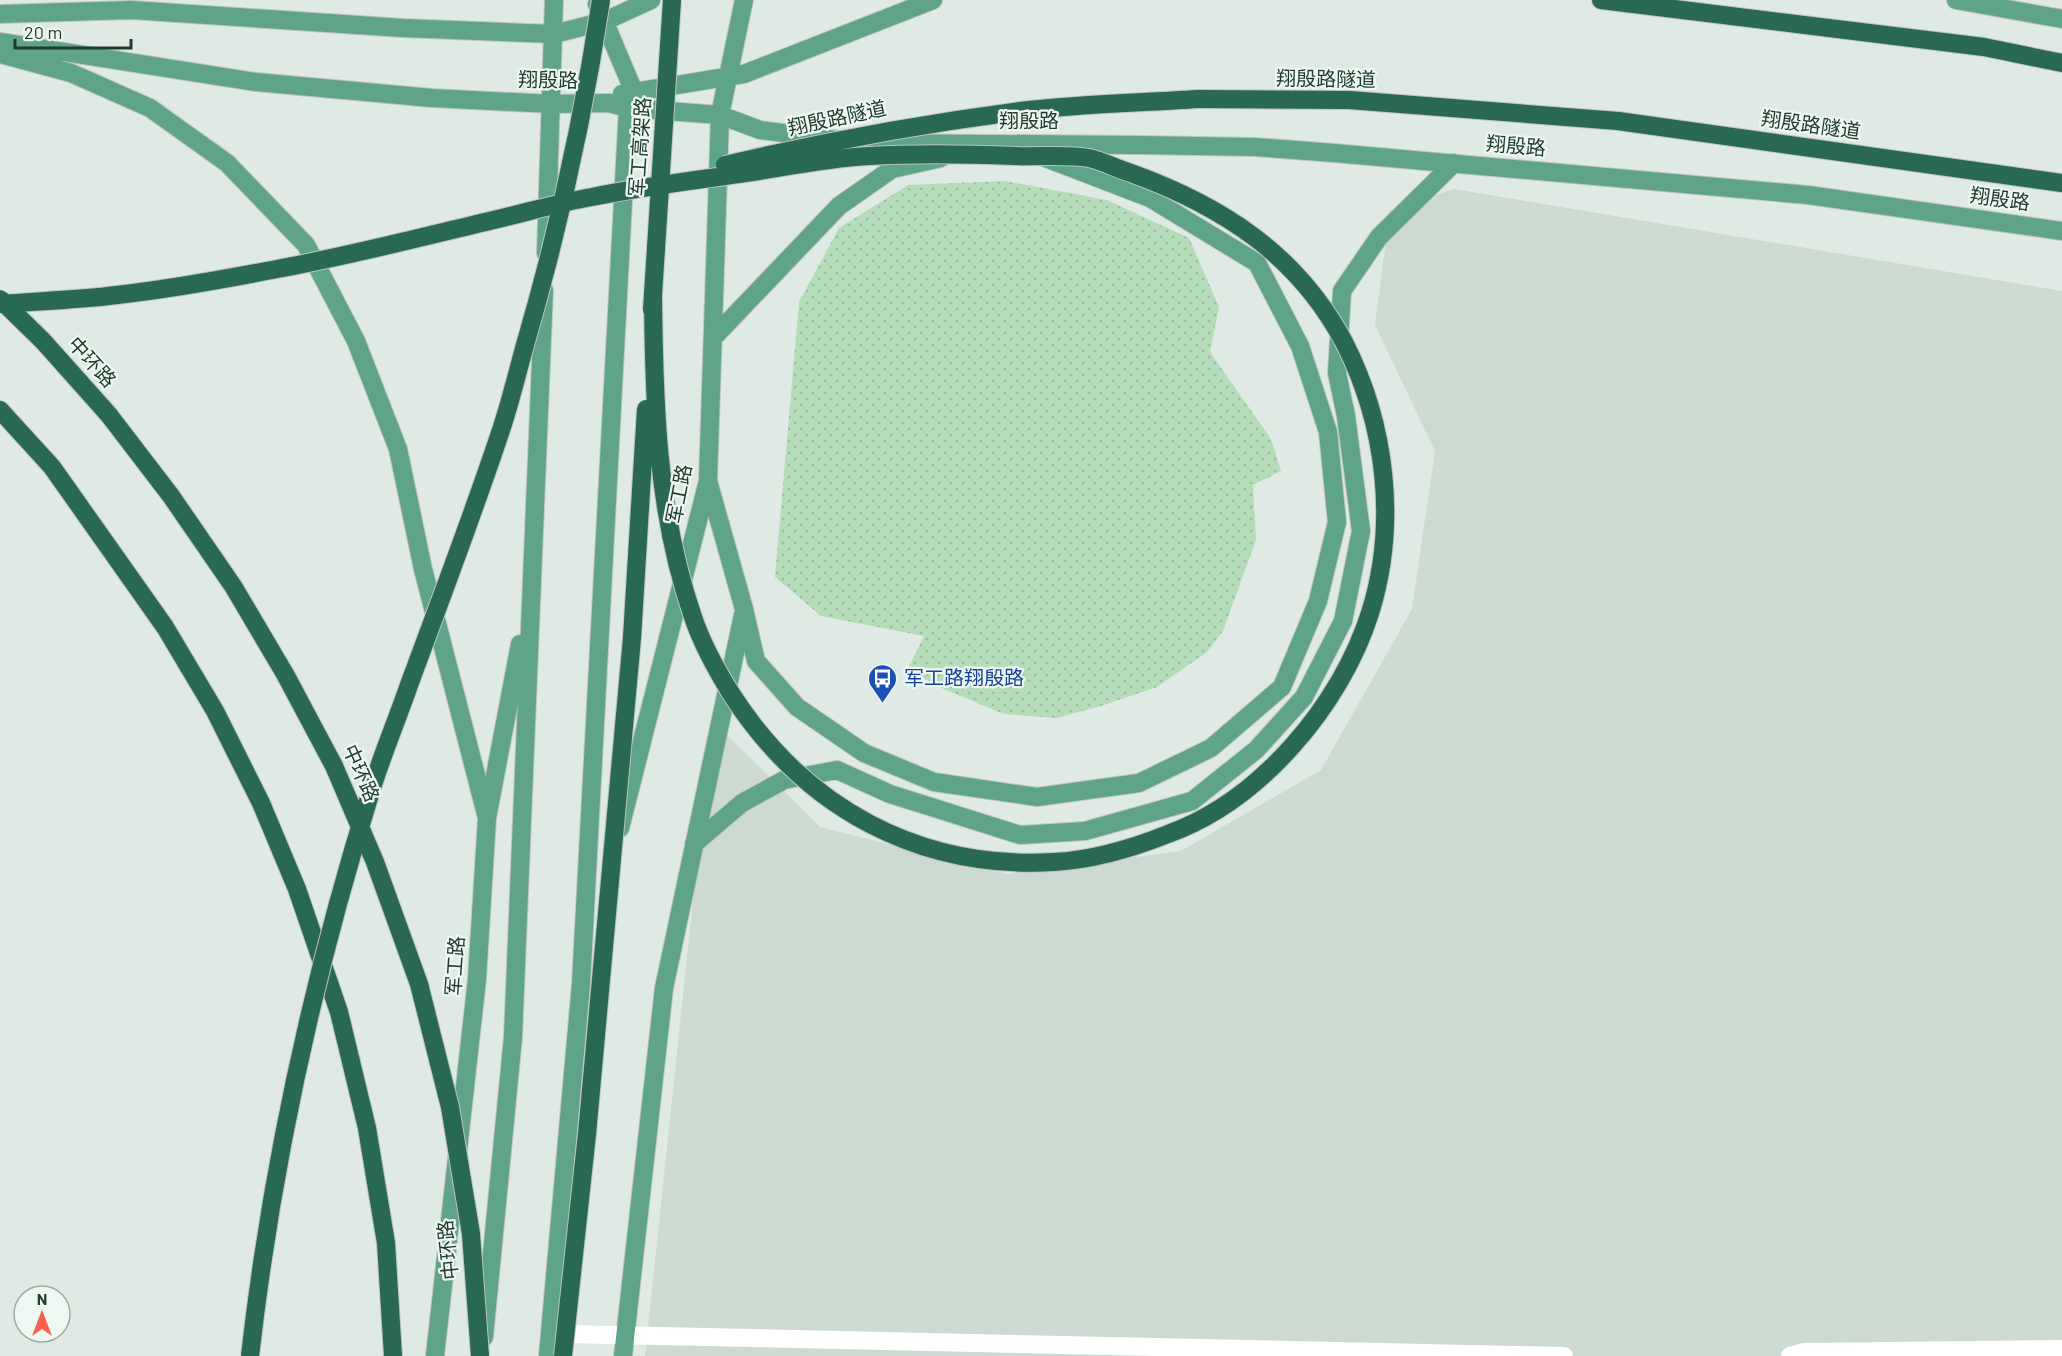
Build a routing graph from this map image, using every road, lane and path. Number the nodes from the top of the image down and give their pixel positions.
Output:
1 (555, 0) edge
2 (595, 0) edge
3 (601, 0) edge
4 (651, 0) edge
5 (672, 0) edge
6 (744, 0) edge
7 (933, 0) edge
8 (1601, 0) edge
9 (1956, 0) edge
10 (0, 14) edge
11 (2062, 19) edge
12 (605, 21) junction
13 (554, 34) junction
14 (0, 42) edge
15 (0, 54) edge
16 (2062, 63) edge
17 (728, 76) junction
18 (631, 100) junction
19 (552, 104) junction
20 (720, 116) junction
21 (1010, 144) junction
22 (1454, 163) junction
23 (2062, 183) edge
24 (592, 197) junction
25 (2062, 231) edge
26 (653, 297) junction
27 (0, 299) edge
28 (0, 304) edge
29 (713, 338) junction
30 (0, 410) edge
31 (708, 482) junction
32 (532, 582) junction
33 (744, 609) junction
34 (487, 818) junction
35 (694, 844) junction
36 (581, 984) junction
37 (566, 1334) junction
38 (625, 1336) junction
39 (2062, 1349) edge
40 (250, 1356) edge
41 (393, 1356) edge
42 (435, 1356) edge
43 (481, 1356) edge
44 (548, 1356) edge
45 (563, 1356) edge
46 (623, 1356) edge
47 (1564, 1356) edge
48 (1790, 1356) edge

1 - 13 main road, 军工路
2 - 12 main road, 军工路
3 - 40 highway, bridge
4 - 12 main road
5 - 26 highway, 军工高架路, bridge
6 - 17 main road, 军工路
7 - 17 main road
8 - 16 highway
9 - 11 main road
10 - 13 main road
12 - 13 main road
12 - 18 main road, 军工路
13 - 19 main road, 军工路
14 - 19 main road, 翔殷路
15 - 34 main road
17 - 18 main road
17 - 20 main road, 军工路
18 - 19 main road, 翔殷路
18 - 20 main road, 翔殷路
18 - 36 main road, 军工路
19 - 32 main road, 军工路
20 - 21 main road, 翔殷路
20 - 29 main road, 军工路
21 - 22 main road, 翔殷路
21 - 29 main road
21 - 33 main road
22 - 25 main road, 翔殷路
22 - 35 main road
23 - 24 highway, 翔殷路隧道, bridge
24 - 26 highway, bridge
24 - 28 highway, bridge
26 - 37 highway, bridge
27 - 43 highway, 中环路, bridge
29 - 31 main road, 军工路
30 - 41 highway, bridge
31 - 33 main road
31 - 36 main road, 军工路
32 - 34 main road, 军工路
32 - 43 main road, 军工路
33 - 35 main road
34 - 42 main road, 军工路
35 - 38 main road
36 - 44 main road, 军工路
37 - 38 lane
37 - 45 highway, bridge
38 - 46 main road
38 - 47 lane
39 - 48 lane

